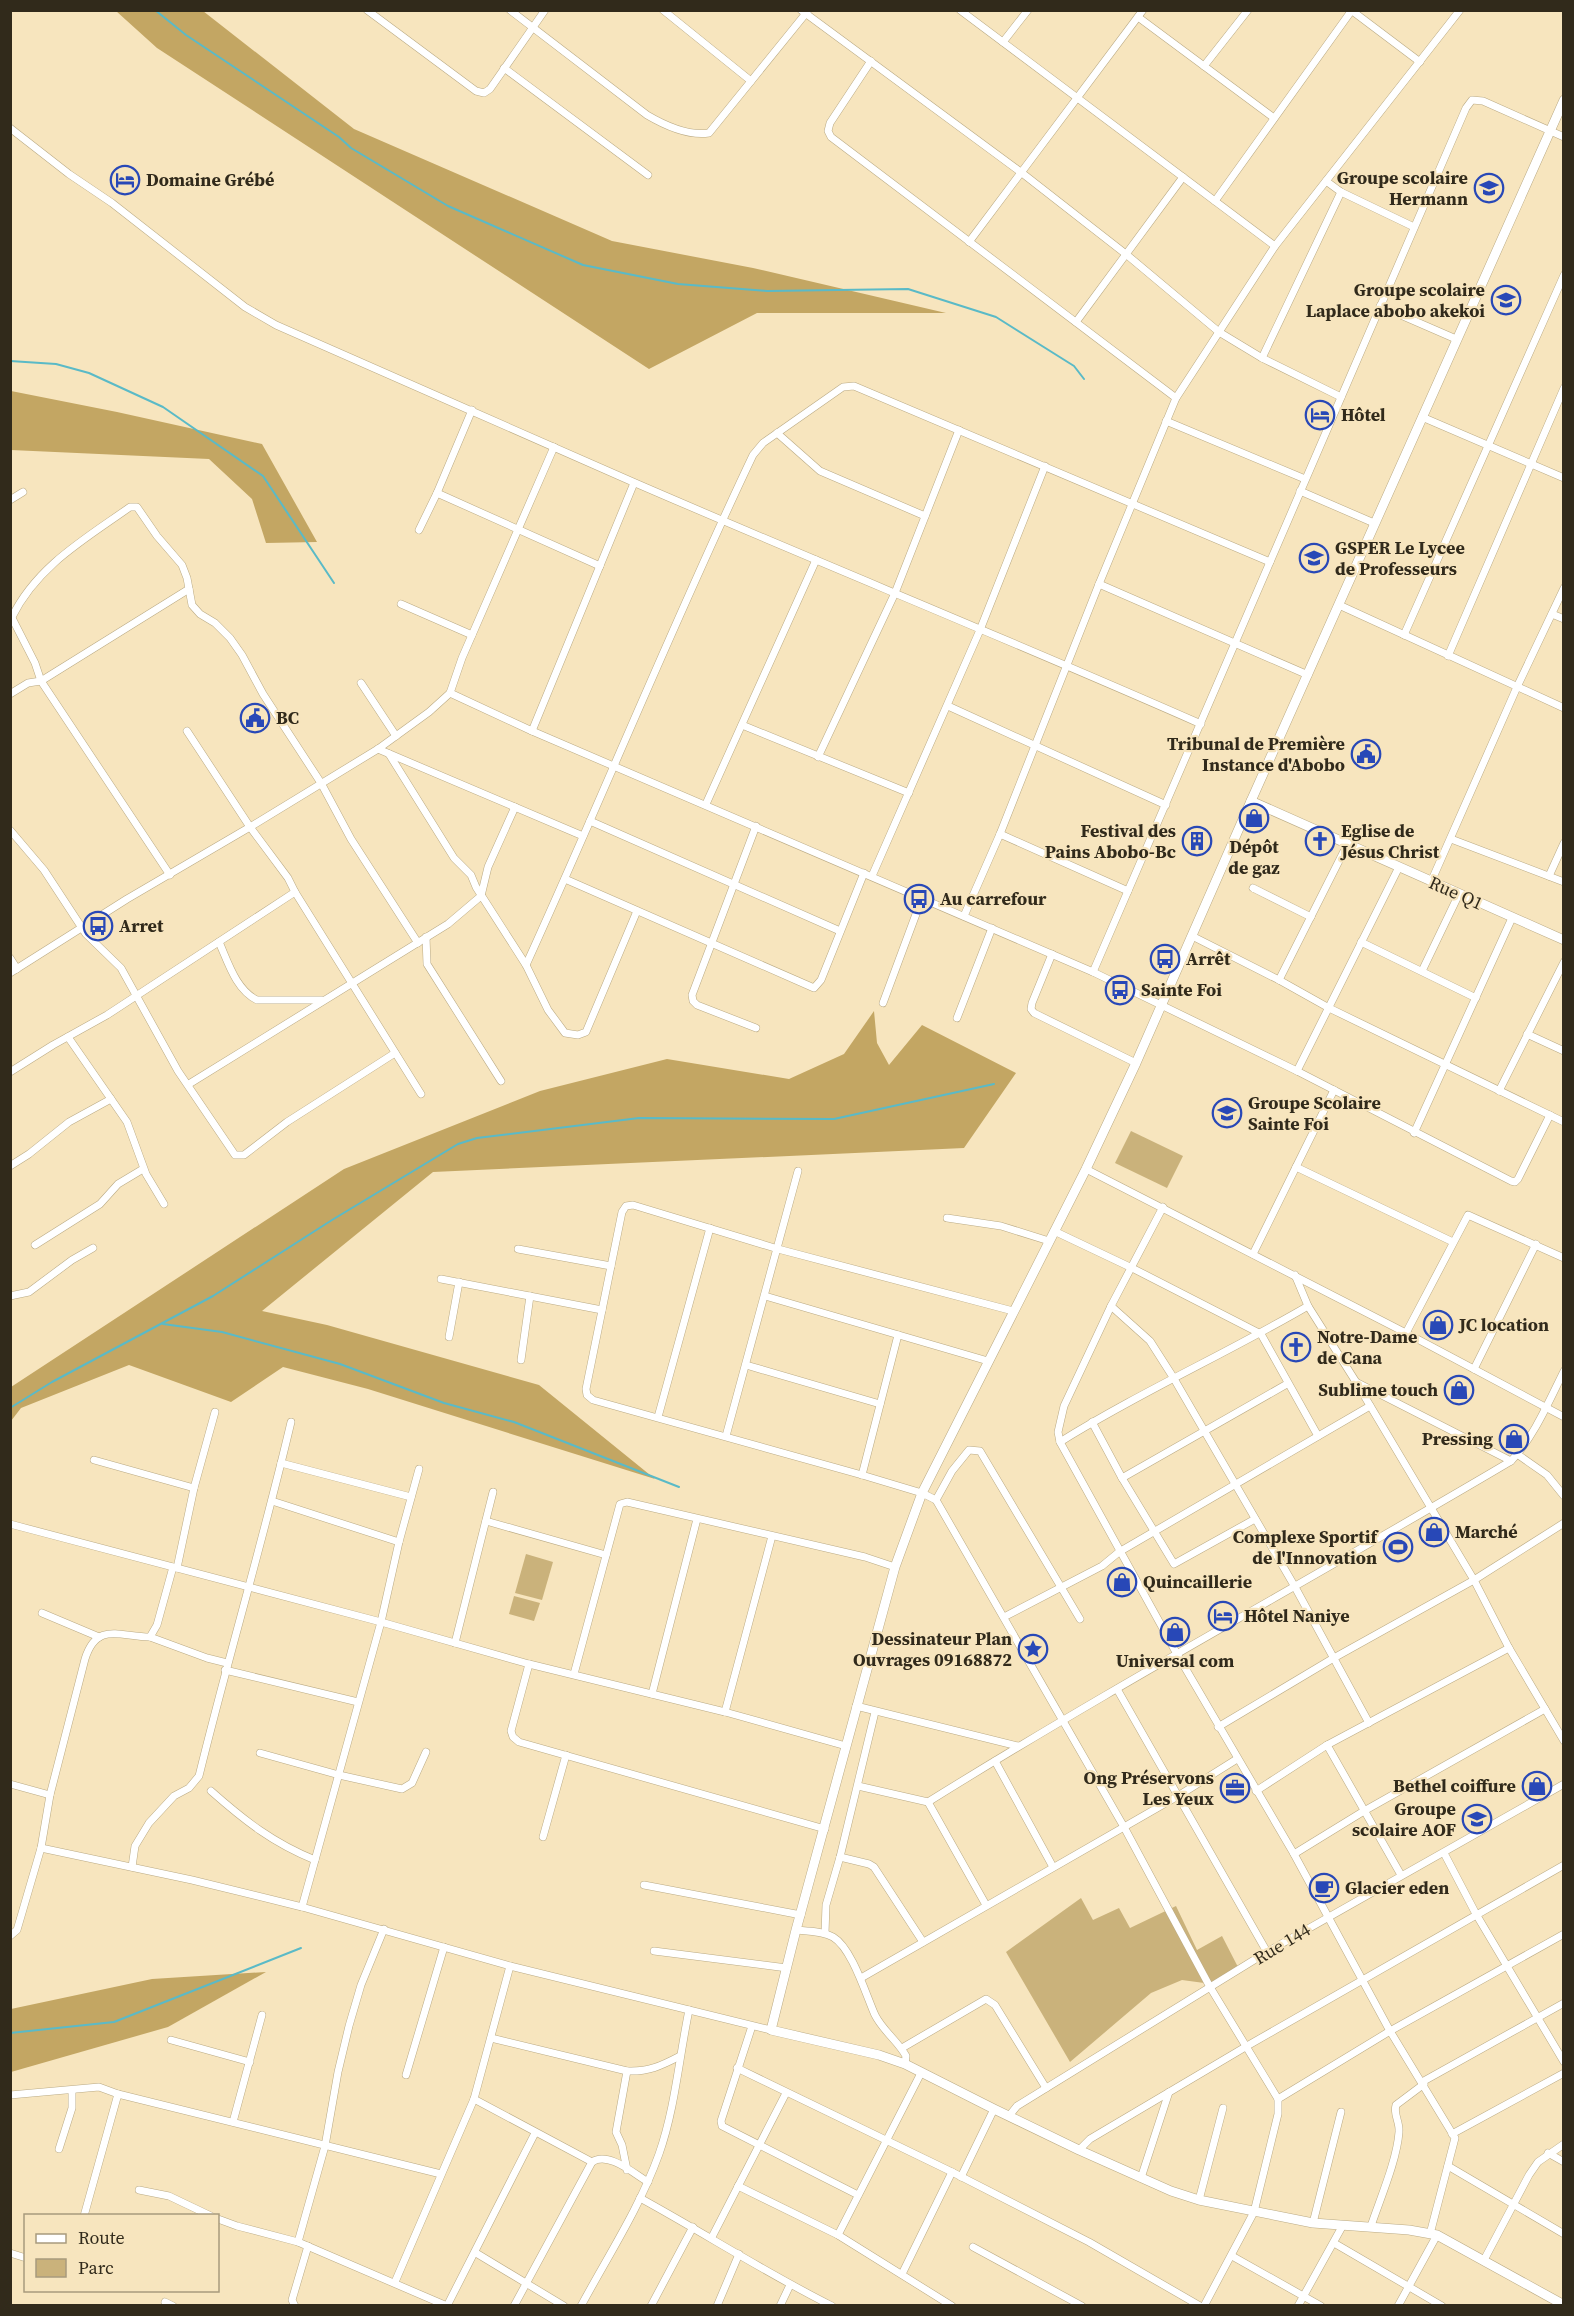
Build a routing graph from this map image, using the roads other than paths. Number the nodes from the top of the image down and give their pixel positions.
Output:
1 (368, 10) edge
2 (510, 10) edge
3 (545, 10) edge
4 (663, 10) edge
5 (960, 10) edge
6 (1028, 10) edge
7 (1248, 10) edge
8 (1460, 10) edge
9 (1352, 11) edge
10 (805, 12) edge
11 (1141, 14) edge
12 (533, 27) junction
13 (1003, 42) junction
14 (871, 61) junction
15 (1420, 62) junction
16 (1204, 66) junction
17 (504, 68) junction
18 (751, 81) junction
19 (1077, 97) junction
20 (1563, 100) edge
21 (1274, 117) junction
22 (10, 128) edge
23 (1550, 131) junction
24 (1563, 137) edge
25 (1022, 173) junction
26 (648, 175) dead end
27 (1183, 177) junction
28 (1326, 182) junction
29 (1341, 192) junction
30 (1215, 201) junction
31 (1414, 227) junction
32 (969, 242) junction
33 (1275, 246) junction
34 (1127, 255) junction
35 (1563, 275) edge
36 (1380, 306) junction
37 (1076, 322) junction
38 (1219, 332) junction
39 (1456, 339) junction
40 (1262, 358) junction
41 (1563, 388) edge
42 (1341, 396) junction
43 (1176, 398) junction
44 (472, 410) junction
45 (1422, 417) junction
46 (1166, 421) junction
47 (958, 430) junction
48 (777, 433) junction
49 (1488, 445) junction
50 (554, 447) junction
51 (1530, 463) junction
52 (1045, 466) junction
53 (1563, 478) edge
54 (1305, 479) junction
55 (634, 483) junction
56 (1300, 491) junction
57 (23, 492) dead end
58 (437, 493) junction
59 (10, 500) edge
60 (1132, 503) junction
61 (925, 516) junction
62 (722, 519) junction
63 (1374, 523) junction
64 (519, 529) junction
65 (419, 530) dead end
66 (816, 560) junction
67 (1270, 562) junction
68 (600, 566) junction
69 (1099, 584) junction
70 (1563, 588) edge
71 (189, 589) junction
72 (895, 593) junction
73 (401, 604) dead end
74 (1339, 605) junction
75 (1552, 614) junction
76 (11, 616) edge
77 (1563, 619) edge
78 (980, 630) junction
79 (472, 635) junction
80 (1404, 635) junction
81 (1236, 644) junction
82 (1448, 656) junction
83 (1067, 665) junction
84 (1308, 675) junction
85 (41, 681) junction
86 (361, 684) dead end
87 (1516, 687) junction
88 (450, 693) junction
89 (10, 694) edge
90 (948, 706) junction
91 (1563, 708) edge
92 (1201, 724) junction
93 (742, 725) junction
94 (187, 730) dead end
95 (532, 731) junction
96 (396, 736) junction
97 (1036, 745) junction
98 (378, 749) junction
99 (389, 754) junction
100 (818, 757) junction
101 (614, 766) junction
102 (321, 783) junction
103 (909, 793) junction
104 (1251, 801) junction
105 (706, 804) junction
106 (1166, 805) junction
107 (515, 807) junction
108 (590, 821) junction
109 (756, 826) junction
110 (250, 827) junction
111 (10, 830) edge
112 (1000, 834) junction
113 (583, 836) junction
114 (1451, 839) junction
115 (1563, 843) edge
116 (1347, 845) junction
117 (1399, 867) junction
118 (868, 874) junction
119 (170, 875) junction
120 (1549, 876) junction
121 (565, 879) junction
122 (1431, 882) junction
123 (1563, 882) edge
124 (735, 885) junction
125 (1253, 888) dead end
126 (1128, 891) junction
127 (295, 892) junction
128 (1459, 894) junction
129 (481, 896) junction
130 (922, 898) junction
131 (637, 911) junction
132 (964, 916) junction
133 (1311, 917) junction
134 (1512, 918) junction
135 (992, 928) junction
136 (82, 929) junction
137 (840, 931) junction
138 (1192, 936) junction
139 (426, 937) junction
140 (1563, 940) edge
141 (219, 942) junction
142 (1361, 942) junction
143 (418, 943) junction
144 (713, 943) junction
145 (1052, 954) junction
146 (10, 958) edge
147 (1563, 962) edge
148 (526, 965) junction
149 (14, 971) edge
150 (1422, 971) junction
151 (1093, 972) junction
152 (1279, 980) junction
153 (350, 982) junction
154 (137, 996) junction
155 (1476, 998) junction
156 (322, 1000) junction
157 (883, 1003) dead end
158 (1162, 1005) junction
159 (1329, 1008) junction
160 (957, 1018) dead end
161 (756, 1028) dead end
162 (1527, 1034) junction
163 (68, 1037) junction
164 (1563, 1051) edge
165 (395, 1053) junction
166 (1136, 1063) junction
167 (1445, 1065) junction
168 (1297, 1071) junction
169 (10, 1072) edge
170 (501, 1080) dead end
171 (189, 1084) junction
172 (1334, 1090) junction
173 (1499, 1091) junction
174 (421, 1094) dead end
175 (111, 1099) junction
176 (1551, 1115) junction
177 (1563, 1122) edge
178 (1414, 1133) junction
179 (10, 1166) edge
180 (1296, 1167) junction
181 (143, 1169) junction
182 (1086, 1169) junction
183 (798, 1171) dead end
184 (164, 1204) dead end
185 (1162, 1207) junction
186 (947, 1218) dead end
187 (710, 1228) junction
188 (1054, 1231) junction
189 (1049, 1241) junction
190 (1453, 1242) junction
191 (1536, 1244) junction
192 (35, 1245) dead end
193 (93, 1248) dead end
194 (518, 1249) dead end
195 (778, 1249) junction
196 (1253, 1254) junction
197 (1563, 1258) edge
198 (611, 1266) junction
199 (1132, 1268) junction
200 (1295, 1275) junction
201 (441, 1279) dead end
202 (459, 1282) junction
203 (10, 1296) edge
204 (530, 1296) junction
205 (765, 1296) junction
206 (1111, 1306) junction
207 (1308, 1306) junction
208 (602, 1310) junction
209 (1013, 1311) junction
210 (1406, 1333) junction
211 (1261, 1334) junction
212 (898, 1335) junction
213 (449, 1337) dead end
214 (521, 1360) dead end
215 (988, 1361) junction
216 (746, 1365) junction
217 (1474, 1369) junction
218 (1563, 1371) edge
219 (1173, 1377) junction
220 (1356, 1382) junction
221 (1287, 1384) junction
222 (880, 1404) junction
223 (1370, 1406) junction
224 (1545, 1408) junction
225 (215, 1412) dead end
226 (1563, 1417) edge
227 (658, 1418) junction
228 (291, 1422) dead end
229 (1092, 1422) junction
230 (1205, 1432) junction
231 (726, 1436) junction
232 (1318, 1436) junction
233 (1060, 1442) junction
234 (1518, 1454) junction
235 (94, 1460) dead end
236 (1511, 1461) junction
237 (281, 1464) junction
238 (419, 1469) dead end
239 (862, 1475) junction
240 (1122, 1478) junction
241 (1235, 1485) junction
242 (194, 1488) junction
243 (493, 1492) dead end
244 (922, 1493) junction
245 (1563, 1496) edge
246 (411, 1497) junction
247 (936, 1500) junction
248 (272, 1501) junction
249 (1431, 1508) junction
250 (697, 1519) junction
251 (1255, 1520) junction
252 (486, 1521) junction
253 (1563, 1523) edge
254 (10, 1524) edge
255 (1154, 1532) junction
256 (772, 1536) junction
257 (399, 1542) junction
258 (1119, 1552) junction
259 (606, 1556) junction
260 (175, 1567) junction
261 (895, 1567) junction
262 (1474, 1580) junction
263 (248, 1587) junction
264 (1061, 1587) junction
265 (1294, 1587) junction
266 (42, 1613) dead end
267 (1004, 1617) junction
268 (1080, 1619) dead end
269 (381, 1622) junction
270 (99, 1636) junction
271 (150, 1637) junction
272 (455, 1643) junction
273 (1509, 1648) junction
274 (1177, 1654) junction
275 (1332, 1659) junction
276 (529, 1664) junction
277 (226, 1666) junction
278 (574, 1674) junction
279 (1117, 1689) junction
280 (652, 1694) junction
281 (358, 1702) junction
282 (856, 1706) junction
283 (1545, 1709) junction
284 (725, 1712) junction
285 (876, 1712) junction
286 (1061, 1720) junction
287 (1369, 1723) junction
288 (1218, 1727) junction
289 (1563, 1741) edge
290 (1327, 1745) junction
291 (846, 1746) junction
292 (1018, 1746) junction
293 (426, 1752) dead end
294 (260, 1753) dead end
295 (566, 1755) junction
296 (1238, 1759) junction
297 (995, 1761) junction
298 (339, 1775) junction
299 (10, 1784) edge
300 (1563, 1784) edge
301 (858, 1786) junction
302 (211, 1791) dead end
303 (1256, 1791) junction
304 (50, 1795) junction
305 (1178, 1796) junction
306 (928, 1802) junction
307 (1364, 1811) junction
308 (1124, 1827) junction
309 (825, 1829) junction
310 (543, 1837) dead end
311 (41, 1848) junction
312 (1444, 1853) junction
313 (1294, 1854) junction
314 (840, 1857) junction
315 (315, 1860) junction
316 (1563, 1865) edge
317 (132, 1867) junction
318 (1053, 1867) junction
319 (1401, 1875) junction
320 (644, 1885) dead end
321 (986, 1905) junction
322 (302, 1907) junction
323 (801, 1914) junction
324 (1476, 1914) junction
325 (1328, 1916) junction
326 (384, 1929) junction
327 (796, 1930) junction
328 (825, 1933) junction
329 (1563, 1934) edge
330 (10, 1936) edge
331 (923, 1942) junction
332 (444, 1947) junction
333 (654, 1951) dead end
334 (1267, 1952) junction
335 (510, 1966) junction
336 (1508, 1967) junction
337 (787, 1968) junction
338 (861, 1978) junction
339 (1364, 1979) junction
340 (1210, 1987) junction
341 (1563, 2003) edge
342 (689, 2010) junction
343 (262, 2015) dead end
344 (1538, 2018) junction
345 (752, 2026) junction
346 (771, 2031) junction
347 (1390, 2031) junction
348 (491, 2038) junction
349 (171, 2040) dead end
350 (1246, 2046) junction
351 (902, 2048) junction
352 (680, 2056) junction
353 (250, 2062) junction
354 (1563, 2062) edge
355 (905, 2064) junction
356 (737, 2068) junction
357 (627, 2071) junction
358 (921, 2073) junction
359 (1563, 2073) edge
360 (406, 2075) dead end
361 (1423, 2083) junction
362 (1046, 2088) junction
363 (72, 2091) junction
364 (1169, 2092) junction
365 (786, 2093) junction
366 (117, 2094) junction
367 (10, 2095) edge
368 (1278, 2098) junction
369 (474, 2099) junction
370 (1223, 2108) dead end
371 (994, 2109) junction
372 (1341, 2112) dead end
373 (1009, 2116) junction
374 (232, 2122) junction
375 (536, 2133) junction
376 (1452, 2134) junction
377 (886, 2140) junction
378 (1563, 2144) edge
379 (759, 2145) junction
380 (325, 2146) junction
381 (59, 2149) dead end
382 (1079, 2150) junction
383 (1548, 2153) junction
384 (592, 2162) junction
385 (1563, 2162) edge
386 (1448, 2166) junction
387 (627, 2170) junction
388 (952, 2172) junction
389 (441, 2174) junction
390 (961, 2177) junction
391 (1141, 2178) junction
392 (648, 2182) junction
393 (738, 2186) junction
394 (139, 2190) dead end
395 (858, 2195) junction
396 (640, 2198) junction
397 (1199, 2200) junction
398 (1514, 2204) junction
399 (1254, 2212) junction
400 (85, 2214) edge
401 (207, 2214) edge
402 (219, 2219) edge
403 (1313, 2223) junction
404 (1343, 2225) junction
405 (1371, 2226) junction
406 (693, 2227) junction
407 (1563, 2234) edge
408 (838, 2235) junction
409 (1433, 2235) junction
410 (712, 2237) junction
411 (298, 2242) junction
412 (1334, 2243) junction
413 (308, 2246) junction
414 (973, 2247) dead end
415 (476, 2253) junction
416 (739, 2254) junction
417 (1232, 2256) junction
418 (1484, 2260) junction
419 (903, 2274) junction
420 (395, 2282) junction
421 (527, 2282) junction
422 (790, 2285) junction
423 (1410, 2286) junction
424 (1303, 2296) junction
425 (165, 2302) dead end
426 (1563, 2305) edge
427 (173, 2306) edge
428 (295, 2306) edge
429 (514, 2306) edge
430 (564, 2306) edge
431 (580, 2306) edge
432 (651, 2306) edge
433 (717, 2306) edge
434 (780, 2306) edge
435 (832, 2306) edge
436 (952, 2306) edge
437 (1082, 2306) edge
438 (1202, 2306) edge
439 (1298, 2306) edge
440 (1321, 2306) edge
441 (1398, 2306) edge
442 (1443, 2306) edge

1 - 17 street
2 - 12 street
3 - 12 street
4 - 18 street
5 - 13 street
6 - 13 street
7 - 16 street
8 - 15 street
9 - 15 street
9 - 21 street
10 - 14 street
10 - 18 street
11 - 16 street
11 - 19 street
12 - 17 street
12 - 18 street
13 - 19 street
14 - 25 street
14 - 32 street
15 - 28 street
16 - 21 street
17 - 26 street
19 - 25 street
19 - 27 street
20 - 23 street
21 - 30 street
22 - 44 street
23 - 24 street
23 - 31 street
23 - 39 street
25 - 32 street
25 - 34 street
27 - 30 street
27 - 34 street
28 - 29 street
28 - 33 street
29 - 31 street
29 - 40 street
30 - 33 street
31 - 36 street
32 - 37 street
33 - 38 street
34 - 37 street
34 - 38 street
35 - 49 street
36 - 39 street
36 - 42 street
37 - 43 street
38 - 40 street
38 - 43 street
39 - 45 street
40 - 42 street
41 - 51 street
42 - 54 street
43 - 46 street
44 - 50 street
44 - 58 street
45 - 49 street
45 - 63 street
46 - 54 street
46 - 60 street
47 - 48 street
47 - 52 street
47 - 61 street
48 - 61 street
48 - 62 street
49 - 51 street
49 - 80 street
50 - 55 street
50 - 64 street
51 - 53 street
51 - 82 street
52 - 60 street
52 - 78 street
54 - 56 street
55 - 62 street
55 - 68 street
56 - 63 street
56 - 67 street
57 - 59 street
58 - 64 street
58 - 65 street
60 - 67 street
60 - 69 street
61 - 72 street
62 - 66 street
62 - 101 street
63 - 74 street
64 - 68 street
64 - 79 street
66 - 72 street
66 - 93 street
67 - 81 street
68 - 95 street
69 - 81 street
69 - 83 street
70 - 75 street
71 - 76 street
71 - 85 street
71 - 102 street
72 - 78 street
72 - 100 street
73 - 79 street
74 - 80 street
74 - 84 street
75 - 77 street
75 - 87 street
76 - 85 street
78 - 83 street
78 - 90 street
79 - 88 street
80 - 82 street
81 - 84 street
81 - 92 street
82 - 87 street
83 - 92 street
83 - 97 street
84 - 104 street
85 - 89 street
85 - 119 street
86 - 96 street
87 - 91 street
87 - 114 street
88 - 95 street
88 - 96 street
90 - 97 street
90 - 103 street
92 - 106 street
93 - 100 street
93 - 105 street
94 - 110 street
95 - 101 street
96 - 98 street
97 - 106 street
97 - 112 street
98 - 99 street
98 - 102 street
99 - 107 street
99 - 129 street
100 - 103 street
101 - 105 street
101 - 108 street
102 - 110 street
102 - 143 street
103 - 118 street
104 - 116 street, Rue Q1
104 - 138 street
105 - 109 street
106 - 126 street
107 - 113 street
107 - 129 street
108 - 113 street
108 - 124 street
109 - 118 street
109 - 124 street
110 - 119 street
110 - 127 street
111 - 136 street
112 - 126 street
112 - 132 street
113 - 121 street
114 - 120 street
114 - 122 street
115 - 120 street
116 - 117 street, Rue Q1
116 - 133 street
117 - 122 street, Rue Q1
117 - 142 street
118 - 130 street
118 - 137 street
119 - 136 street
120 - 123 street
121 - 131 street
121 - 148 street
122 - 128 street, Rue Q1
124 - 137 street
124 - 144 street
125 - 133 street
126 - 151 street
127 - 141 street
127 - 153 street
128 - 134 street, Rue Q1
128 - 150 street
129 - 139 street
129 - 148 street
130 - 132 street
130 - 157 street
131 - 144 street
131 - 148 street
132 - 135 street
133 - 152 street
134 - 140 street, Rue Q1
134 - 155 street
135 - 145 street
135 - 160 street
136 - 149 street
136 - 154 street
137 - 144 street
138 - 152 street
138 - 158 street
139 - 143 street
139 - 170 street
141 - 154 street
141 - 156 street
142 - 150 street
142 - 159 street
143 - 153 street
144 - 161 street
145 - 151 street
145 - 166 street
146 - 149 street
147 - 162 street
150 - 155 street
151 - 158 street
152 - 159 street
153 - 156 street
153 - 165 street
154 - 163 street
154 - 171 street
155 - 167 street
156 - 171 street
158 - 166 street
158 - 168 street
159 - 167 street
159 - 168 street
162 - 164 street
162 - 173 street
163 - 169 street
163 - 175 street
165 - 171 street
165 - 174 street
166 - 182 street
167 - 173 street
167 - 178 street
168 - 172 street
172 - 178 street
172 - 180 street
173 - 176 street
175 - 179 street
175 - 181 street
176 - 177 street
176 - 178 street
180 - 190 street
180 - 196 street
181 - 184 street
181 - 192 street
182 - 185 street
182 - 188 street
183 - 195 street
185 - 196 street
185 - 199 street
186 - 189 street
187 - 195 street
187 - 198 street
187 - 227 street
188 - 189 street
188 - 199 street
189 - 209 street
190 - 191 street
190 - 210 street
191 - 197 street
191 - 217 street
193 - 203 street
194 - 198 street
195 - 205 street
195 - 209 street
196 - 200 street
198 - 208 street
199 - 206 street
199 - 211 street
200 - 207 street
200 - 210 street
201 - 202 street
202 - 204 street
202 - 213 street
204 - 208 street
204 - 214 street
205 - 212 street
205 - 216 street
206 - 219 street
206 - 233 street
207 - 211 street
207 - 220 street
208 - 227 street
209 - 215 street
210 - 217 street
211 - 219 street
211 - 221 street
212 - 215 street
212 - 222 street
215 - 244 street
216 - 222 street
216 - 231 street
217 - 224 street
218 - 224 street
219 - 229 street
219 - 230 street
220 - 223 street
220 - 236 street
221 - 230 street
221 - 232 street
222 - 239 street
223 - 232 street
223 - 249 street
224 - 226 street
224 - 234 street
225 - 242 street
227 - 231 street
228 - 237 street
229 - 233 street
229 - 240 street
230 - 240 street
230 - 241 street
231 - 239 street
232 - 241 street
233 - 258 street
234 - 236 street
234 - 245 street
235 - 242 street
236 - 249 street
237 - 246 street
237 - 248 street
238 - 246 street
239 - 244 street
240 - 255 street
241 - 251 street
241 - 255 street
242 - 260 street
243 - 252 street
244 - 247 street
244 - 261 street
246 - 257 street
247 - 264 street
247 - 267 street
248 - 257 street
248 - 263 street
249 - 262 street
249 - 265 street
250 - 256 street
250 - 259 street
250 - 280 street
251 - 255 street
251 - 265 street
252 - 259 street
252 - 272 street
253 - 262 street
254 - 260 street
255 - 258 street
256 - 261 street
256 - 284 street
257 - 269 street
258 - 264 street
258 - 274 street
259 - 278 street
260 - 263 street
260 - 271 street
261 - 282 street
262 - 273 street
262 - 275 street
263 - 269 street
263 - 277 street
264 - 267 street
264 - 268 street
265 - 274 street
265 - 275 street
266 - 270 street
267 - 286 street
269 - 272 street
269 - 281 street
270 - 271 street
270 - 304 street
271 - 277 street
272 - 276 street
273 - 283 street
273 - 287 street
274 - 279 street
274 - 288 street
275 - 287 street
275 - 288 street
276 - 278 street
276 - 295 street
277 - 281 street
277 - 317 street
278 - 280 street
279 - 286 street
279 - 305 street
280 - 284 street
281 - 298 street
282 - 285 street
282 - 291 street
283 - 289 street
283 - 307 street
284 - 291 street
285 - 292 street
285 - 301 street
286 - 292 street
286 - 308 street
287 - 290 street
288 - 296 street
290 - 303 street
290 - 307 street
291 - 309 street
292 - 297 street
293 - 298 street
294 - 298 street
295 - 309 street
295 - 310 street
296 - 303 street
296 - 305 street
297 - 306 street
297 - 318 street
298 - 315 street
299 - 304 street
300 - 312 street, Rue 144
301 - 306 street
301 - 314 street
302 - 315 street
303 - 313 street
304 - 311 street
305 - 308 street
305 - 334 street
306 - 321 street
307 - 313 street
307 - 319 street
308 - 318 street
308 - 340 street
309 - 323 street
311 - 317 street
311 - 330 street
312 - 319 street, Rue 144
312 - 324 street
313 - 325 street
314 - 328 street
314 - 331 street
315 - 322 street
316 - 324 street
317 - 322 street
318 - 321 street
319 - 325 street, Rue 144
320 - 323 street
321 - 331 street
322 - 326 street
323 - 327 street
324 - 336 street
324 - 339 street
325 - 334 street, Rue 144
325 - 339 street
326 - 332 street
326 - 380 street
327 - 328 street
327 - 337 street
328 - 338 street
329 - 336 street
331 - 338 street
332 - 335 street
332 - 360 street
333 - 337 street
334 - 340 street, Rue 144
335 - 342 street
335 - 348 street
336 - 344 street
336 - 347 street
337 - 346 street
338 - 351 street
339 - 347 street
339 - 350 street
340 - 350 street
340 - 362 street, Rue 144
341 - 344 street
342 - 345 street
342 - 352 street
343 - 353 street
344 - 354 street
344 - 361 street
345 - 346 street
345 - 356 street
346 - 355 street
347 - 361 street
347 - 368 street
348 - 357 street
348 - 369 street
349 - 353 street
350 - 364 street
350 - 368 street
351 - 355 street
351 - 362 street
352 - 357 street
352 - 392 street
353 - 374 street
355 - 358 street
356 - 365 street
356 - 379 street
357 - 387 street
358 - 371 street
358 - 377 street
359 - 376 street
361 - 376 street
361 - 405 street
362 - 373 street, Rue 144
363 - 366 street
363 - 367 street
363 - 381 street
364 - 382 street
364 - 391 street
365 - 377 street
365 - 379 street
366 - 374 street
366 - 400 street
368 - 399 street
369 - 375 street
369 - 389 street
370 - 397 street
371 - 373 street
371 - 390 street
372 - 403 street
373 - 382 street
374 - 380 street
375 - 384 street
375 - 415 street
376 - 386 street
377 - 388 street
377 - 395 street
378 - 383 street
379 - 393 street
379 - 395 street
380 - 389 street
380 - 411 street
382 - 391 street
383 - 385 street
383 - 398 street
384 - 387 street
384 - 421 street
386 - 398 street
386 - 409 street
387 - 392 street
388 - 390 street
388 - 419 street
389 - 420 street
390 - 438 street
391 - 397 street
392 - 396 street
393 - 408 street
393 - 410 street
394 - 401 street
395 - 408 street
396 - 406 street
396 - 431 street
397 - 399 street
398 - 407 street
398 - 418 street
399 - 403 street
399 - 417 street
402 - 411 street
403 - 404 street
404 - 405 street
404 - 412 street
405 - 409 street
406 - 410 street
406 - 432 street
408 - 419 street
409 - 418 street
409 - 423 street
410 - 416 street
411 - 413 street
412 - 423 street
412 - 424 street
413 - 420 street
413 - 428 street
414 - 437 street
415 - 420 street
415 - 421 street
416 - 422 street
416 - 433 street
417 - 424 street
417 - 438 street
418 - 426 street
419 - 436 street
421 - 429 street
421 - 430 street
422 - 434 street
422 - 435 street
423 - 441 street
423 - 442 street
424 - 439 street
424 - 440 street
425 - 427 street

